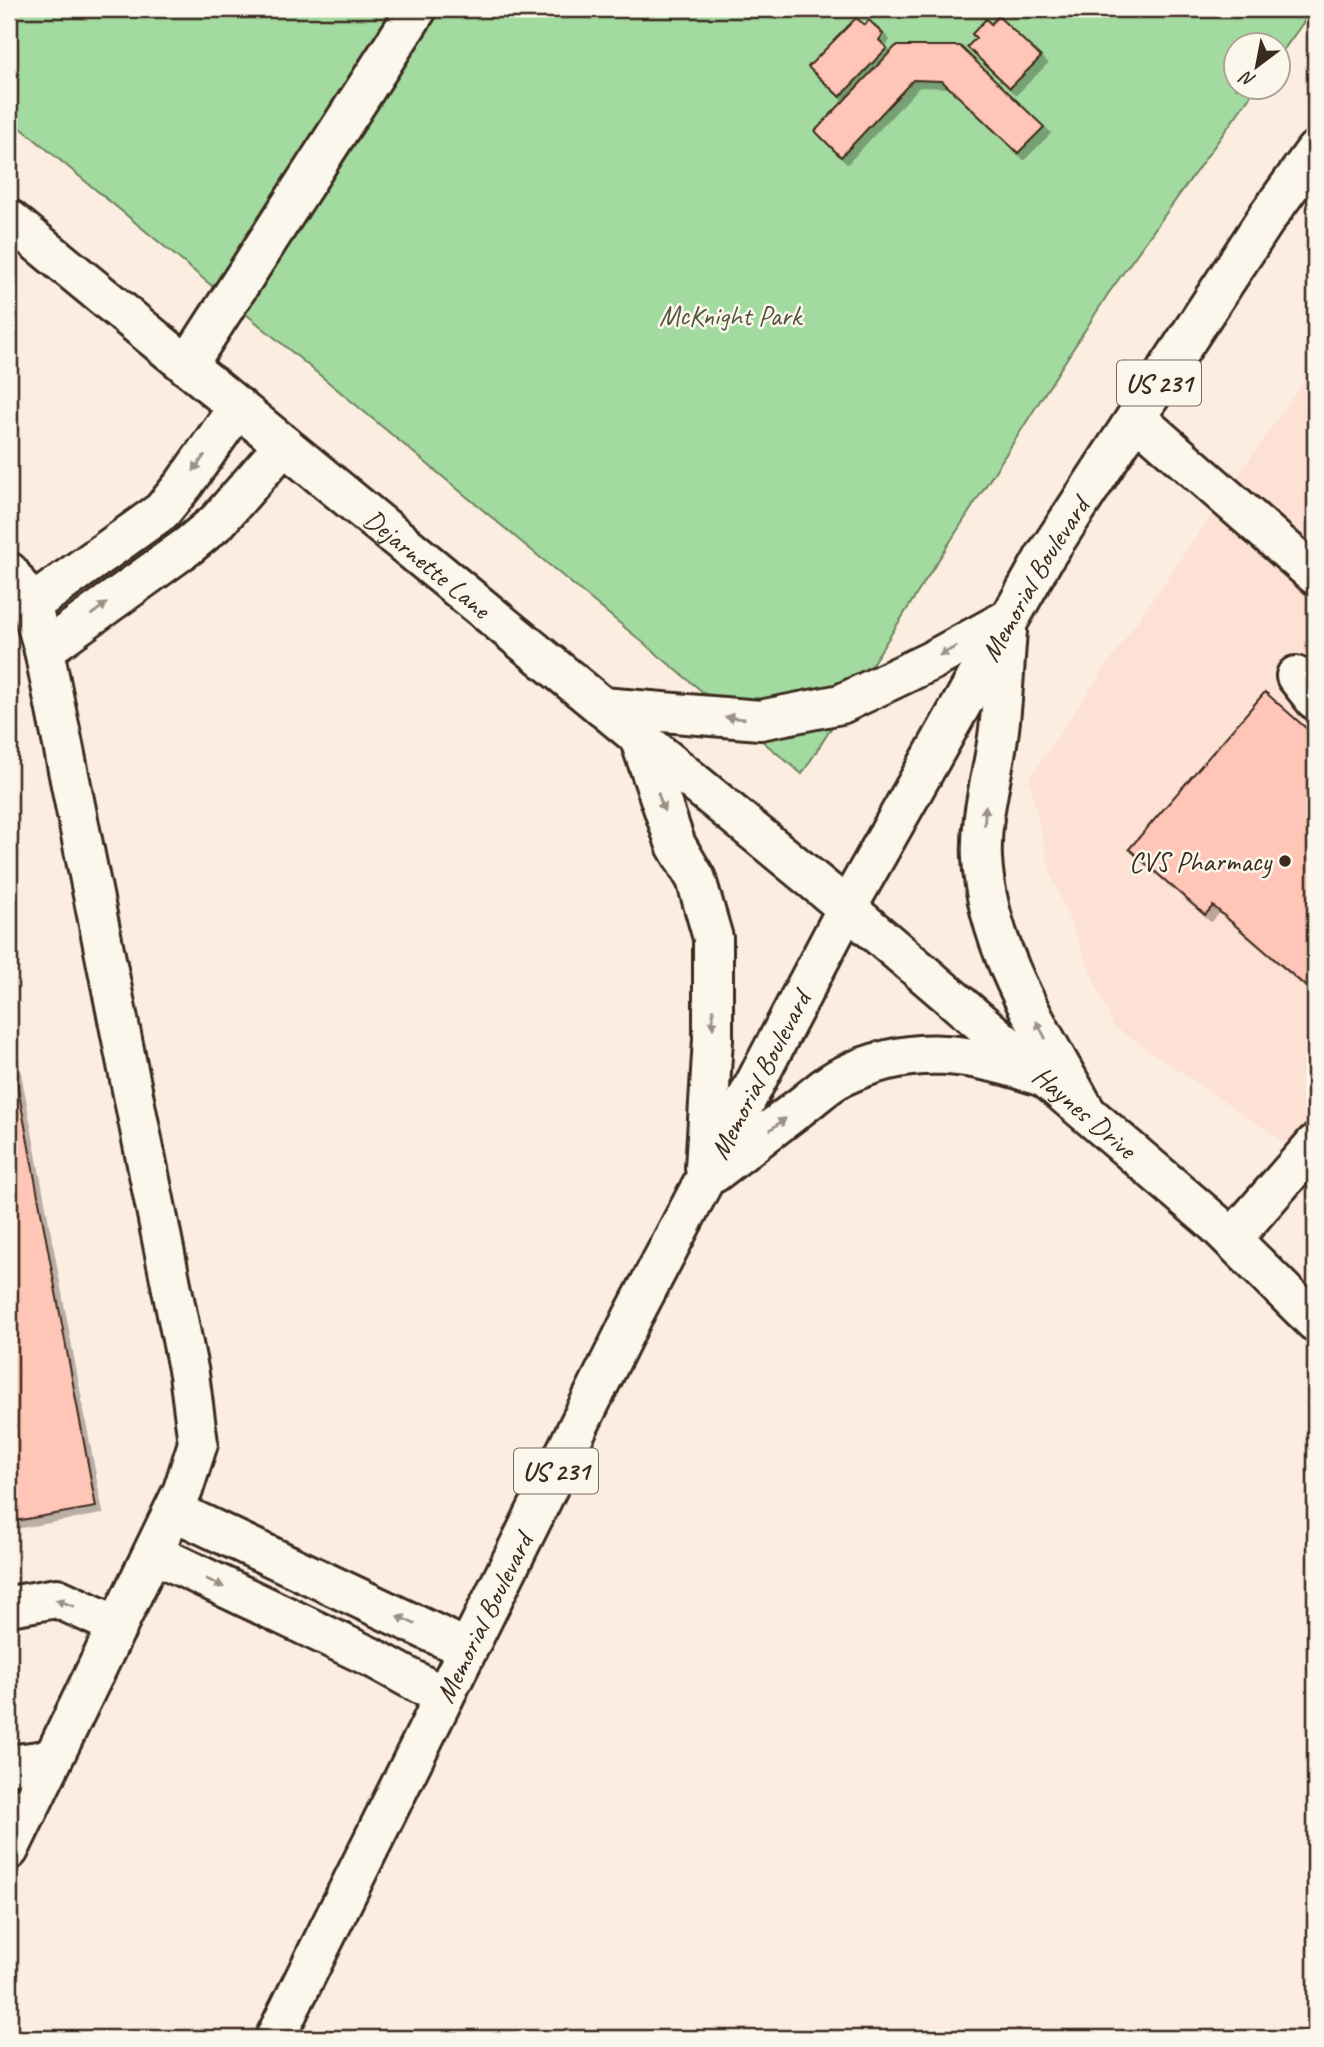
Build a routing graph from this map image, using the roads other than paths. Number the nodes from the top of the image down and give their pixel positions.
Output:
1 (417, 9) edge
2 (1315, 151) edge
3 (9, 219) edge
4 (187, 366) junction
5 (238, 407) junction
6 (1136, 418) junction
7 (284, 445) junction
8 (9, 572) edge
9 (1315, 575) edge
10 (31, 605) junction
11 (1008, 619) junction
12 (44, 650) junction
13 (602, 707) junction
14 (639, 737) junction
15 (847, 908) junction
16 (1046, 1078) junction
17 (1086, 1112) junction
18 (1315, 1144) edge
19 (704, 1180) junction
20 (1232, 1239) junction
21 (1315, 1322) edge
22 (174, 1511) junction
23 (153, 1553) junction
24 (9, 1606) edge
25 (118, 1626) junction
26 (467, 1649) junction
27 (444, 1697) junction
28 (53, 1759) junction
29 (9, 1765) edge
30 (9, 1850) edge
31 (275, 2038) edge

1 - 4 main road
2 - 6 main road, Memorial Boulevard / US 231
3 - 4 main road, Dejarnette Lane
4 - 5 main road, Dejarnette Lane
5 - 7 main road, Dejarnette Lane
5 -> 10 main road
6 - 9 main road
6 - 11 main road, Memorial Boulevard / US 231
12 -> 7 main road
7 - 13 main road, Dejarnette Lane
8 - 10 main road
10 - 12 main road
11 -> 13 main road
11 - 15 main road, Memorial Boulevard / US 231
17 -> 11 main road
12 - 22 main road
13 - 14 main road, Dejarnette Lane
14 - 15 main road, Dejarnette Lane
14 -> 19 main road
15 - 16 main road, Haynes Drive
15 - 19 main road, Memorial Boulevard / US 231
16 - 17 main road, Haynes Drive
19 -> 16 main road
17 - 20 main road, Haynes Drive
18 - 20 main road
19 - 26 main road, Memorial Boulevard / US 231
20 - 21 main road, Haynes Drive
22 - 23 main road
26 -> 22 main road
23 - 25 main road
23 -> 27 main road
25 -> 24 main road
25 - 28 main road
26 - 27 main road, Memorial Boulevard / US 231
27 - 31 main road, Memorial Boulevard / US 231
28 - 29 main road
28 - 30 main road

